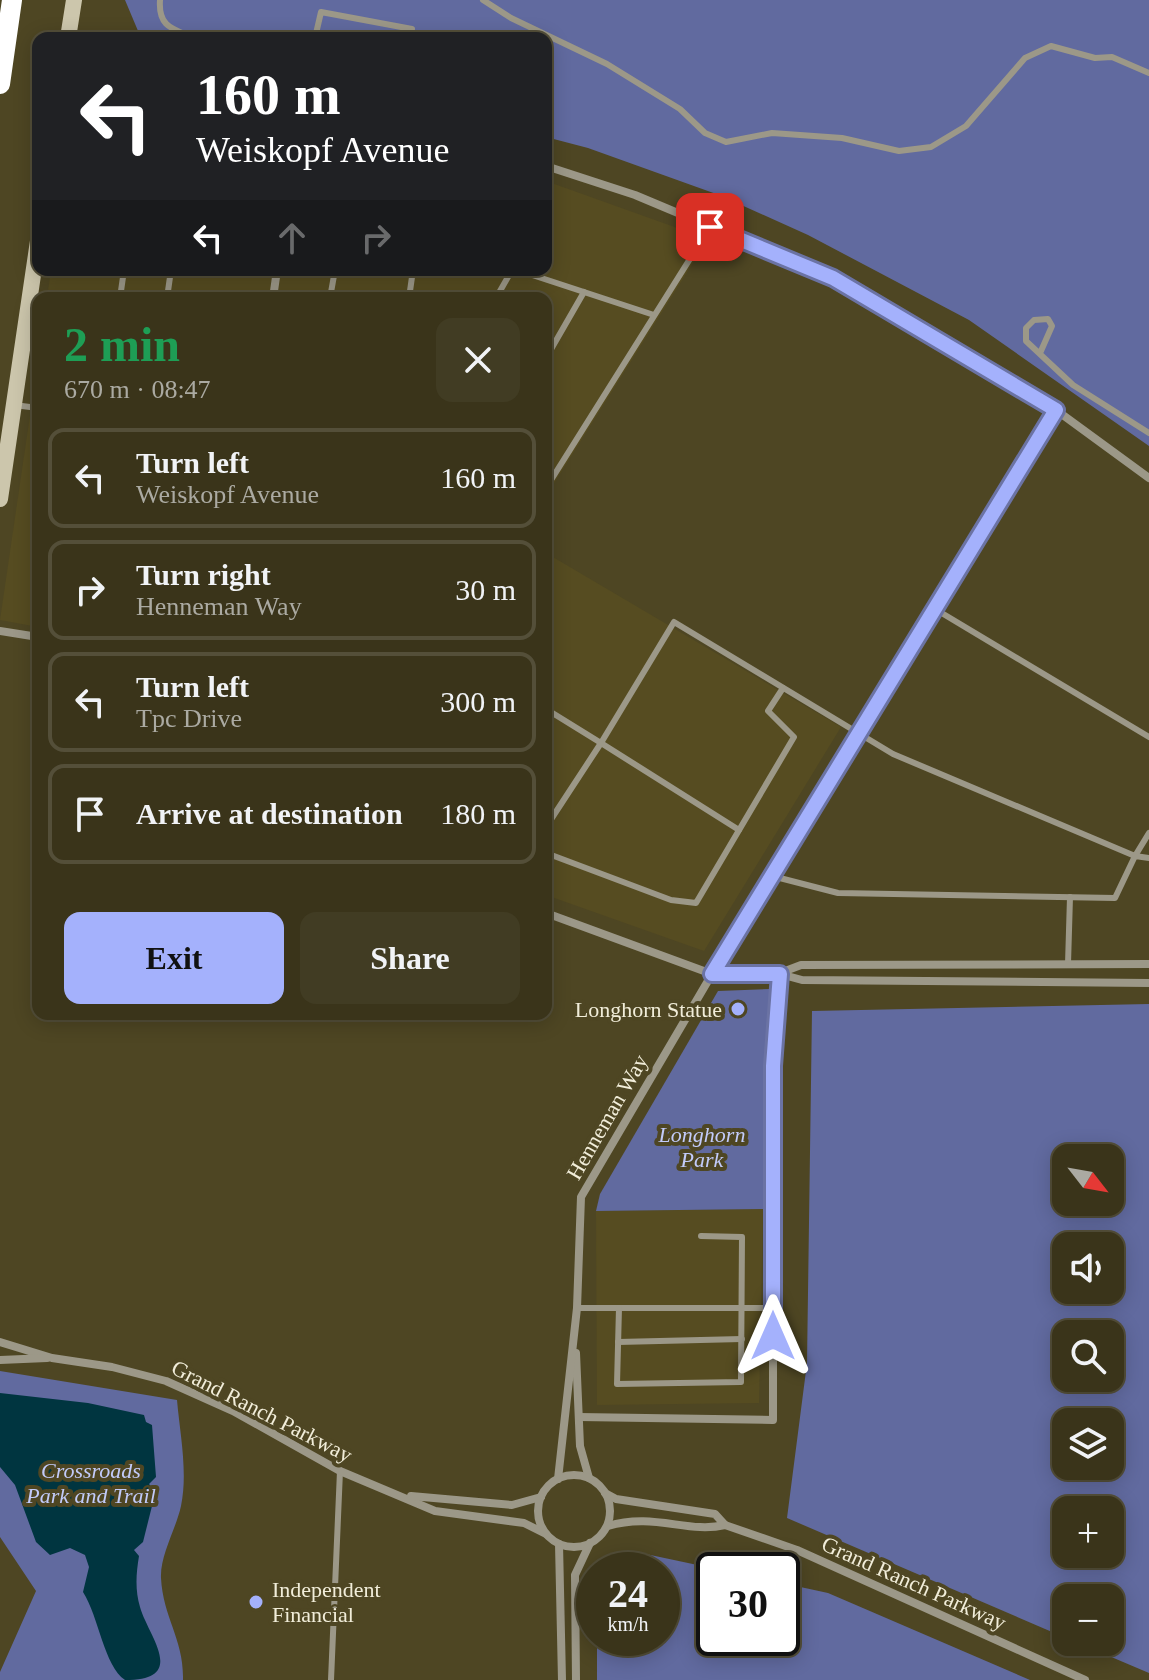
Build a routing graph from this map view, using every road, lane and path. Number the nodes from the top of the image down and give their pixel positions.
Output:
1 (12, 0) edge
2 (74, 0) edge
3 (160, 0) edge
4 (483, 0) edge
5 (69, 32) edge
6 (177, 32) edge
7 (316, 32) edge
8 (411, 32) edge
9 (540, 32) edge
10 (552, 38) edge
11 (1149, 73) edge
12 (0, 84) edge
13 (552, 168) edge
14 (710, 227) junction
15 (33, 276) edge
16 (533, 276) edge
17 (584, 292) junction
18 (654, 315) junction
19 (552, 348) edge
20 (1041, 351) junction
21 (14, 405) junction
22 (32, 407) edge
23 (1056, 410) junction
24 (1149, 433) edge
25 (552, 478) edge
26 (1149, 478) edge
27 (0, 499) edge
28 (935, 609) junction
29 (0, 631) edge
30 (32, 636) edge
31 (783, 688) junction
32 (552, 713) edge
33 (859, 733) junction
34 (1149, 737) edge
35 (601, 743) junction
36 (552, 818) edge
37 (739, 830) junction
38 (1149, 833) edge
39 (552, 855) edge
40 (1135, 856) junction
41 (1149, 858) edge
42 (772, 876) junction
43 (1070, 897) junction
44 (552, 915) edge
45 (1068, 964) junction
46 (1149, 964) edge
47 (712, 974) junction
48 (780, 974) junction
49 (1149, 983) edge
50 (701, 1236) dead end
51 (577, 1308) junction
52 (619, 1308) junction
53 (743, 1308) junction
54 (773, 1308) junction
55 (575, 1328) junction
56 (742, 1339) junction
57 (0, 1342) edge
58 (618, 1342) junction
59 (52, 1358) junction
60 (0, 1360) edge
61 (579, 1417) junction
62 (340, 1471) junction
63 (589, 1478) junction
64 (558, 1479) junction
65 (605, 1493) junction
66 (406, 1496) junction
67 (541, 1497) junction
68 (725, 1525) junction
69 (608, 1526) junction
70 (546, 1534) junction
71 (590, 1543) junction
72 (559, 1544) junction
73 (331, 1680) edge
74 (562, 1680) edge
75 (576, 1680) edge
76 (1085, 1680) edge

1 - 12 highway
2 - 5 main road
3 - 6 lane
4 - 9 lane
7 - 8 lane
10 - 11 lane
13 - 14 street
14 - 18 lane
14 - 23 street
15 - 21 main road
16 - 17 lane
17 - 18 lane
17 - 19 lane
18 - 25 lane
20 - 20 lane
20 - 24 lane
21 - 22 lane
21 - 27 main road
23 - 26 street
23 - 28 street, Henneman Way
28 - 33 street, Henneman Way
28 - 34 lane
29 - 30 street
31 - 33 lane
31 - 35 lane
31 - 37 lane
32 - 35 lane
33 - 40 lane
33 - 42 street, Henneman Way
35 - 36 lane
35 - 37 lane
37 - 39 lane
38 - 40 lane
40 - 41 lane
40 - 43 lane
42 - 43 lane
42 - 47 street, Henneman Way
43 - 45 lane
44 - 47 street
45 - 46 street
45 - 48 street
47 - 48 street
47 - 51 street, Henneman Way
48 - 49 street
48 - 54 street
50 - 53 lane
51 - 52 lane
51 - 55 street, Henneman Way
52 - 53 lane
52 - 58 lane
53 - 54 lane
53 - 56 lane
54 - 61 street
55 - 61 street, Henneman Way
55 - 64 street, Henneman Way
56 - 58 lane
56 - 58 lane
57 - 59 street, Grand Ranch Parkway
59 - 60 street, Grand Ranch Parkway
59 - 62 street, Grand Ranch Parkway
61 - 63 street, Henneman Way
62 - 66 street, Grand Ranch Parkway
62 - 73 lane
63 - 64 street
63 - 65 street
64 - 67 street
65 - 68 street, Grand Ranch Parkway
65 - 69 street
66 - 67 street, Grand Ranch Parkway
66 - 70 street, Grand Ranch Parkway
67 - 70 street
68 - 69 street, Grand Ranch Parkway
68 - 76 street, Grand Ranch Parkway
69 - 71 street
70 - 72 street
71 - 72 street
71 - 75 street
72 - 74 street

